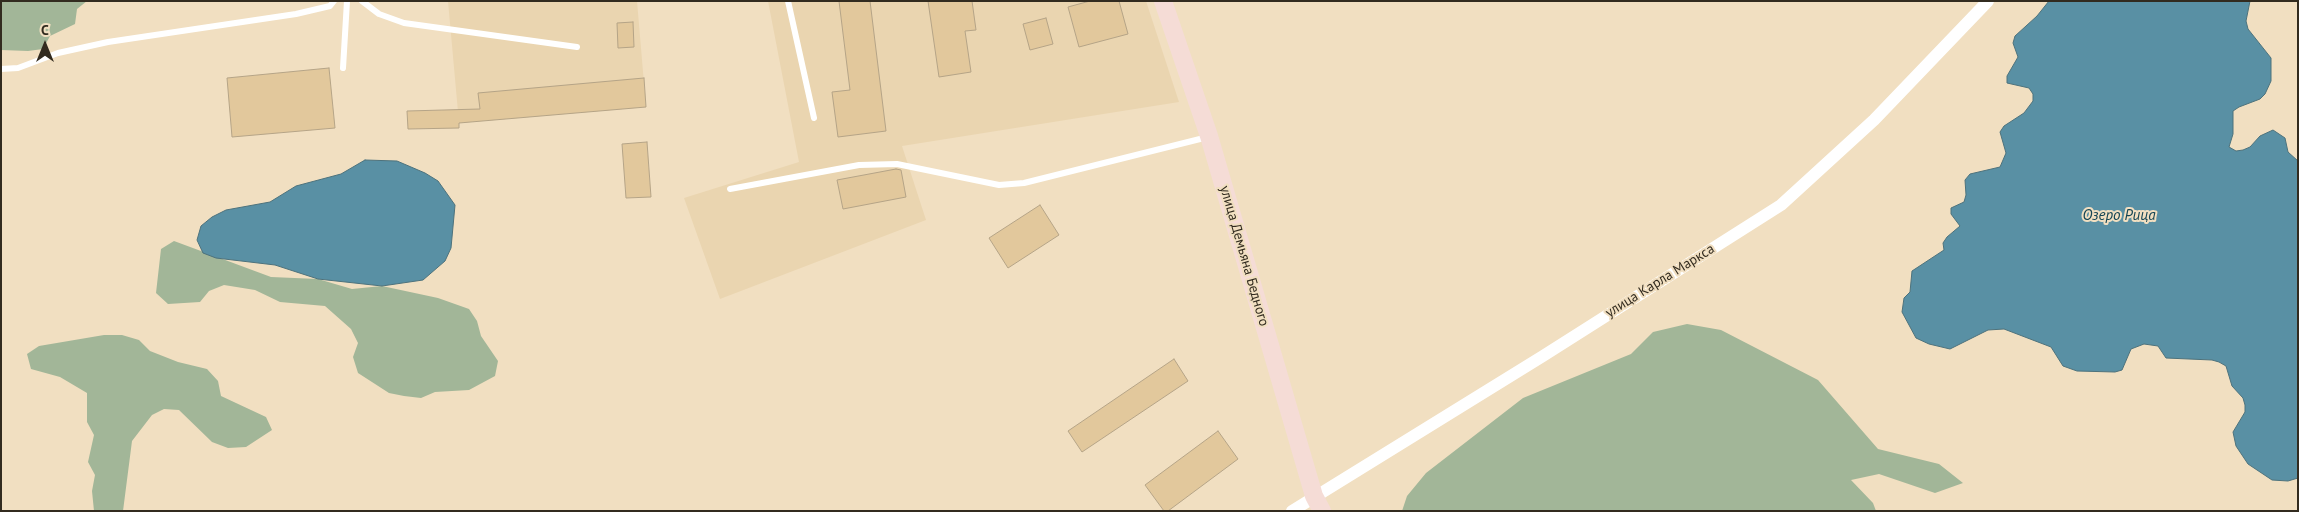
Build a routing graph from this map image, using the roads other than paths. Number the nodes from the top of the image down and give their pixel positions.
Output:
1 (334, 1) edge
2 (347, 1) edge
3 (362, 1) edge
4 (788, 1) edge
5 (1162, 1) edge
6 (1988, 1) edge
7 (577, 47) dead end
8 (343, 68) dead end
9 (1, 69) edge
10 (814, 118) dead end
11 (1209, 136) junction
12 (730, 189) dead end
13 (1318, 503) edge
14 (1292, 511) edge

1 - 9 lane
2 - 8 lane
3 - 7 lane
4 - 10 lane
5 - 11 street, улица Демьяна Бедного
6 - 13 street, улица Карла Маркса
11 - 12 lane
11 - 13 street, улица Демьяна Бедного
13 - 14 street, улица Карла Маркса

